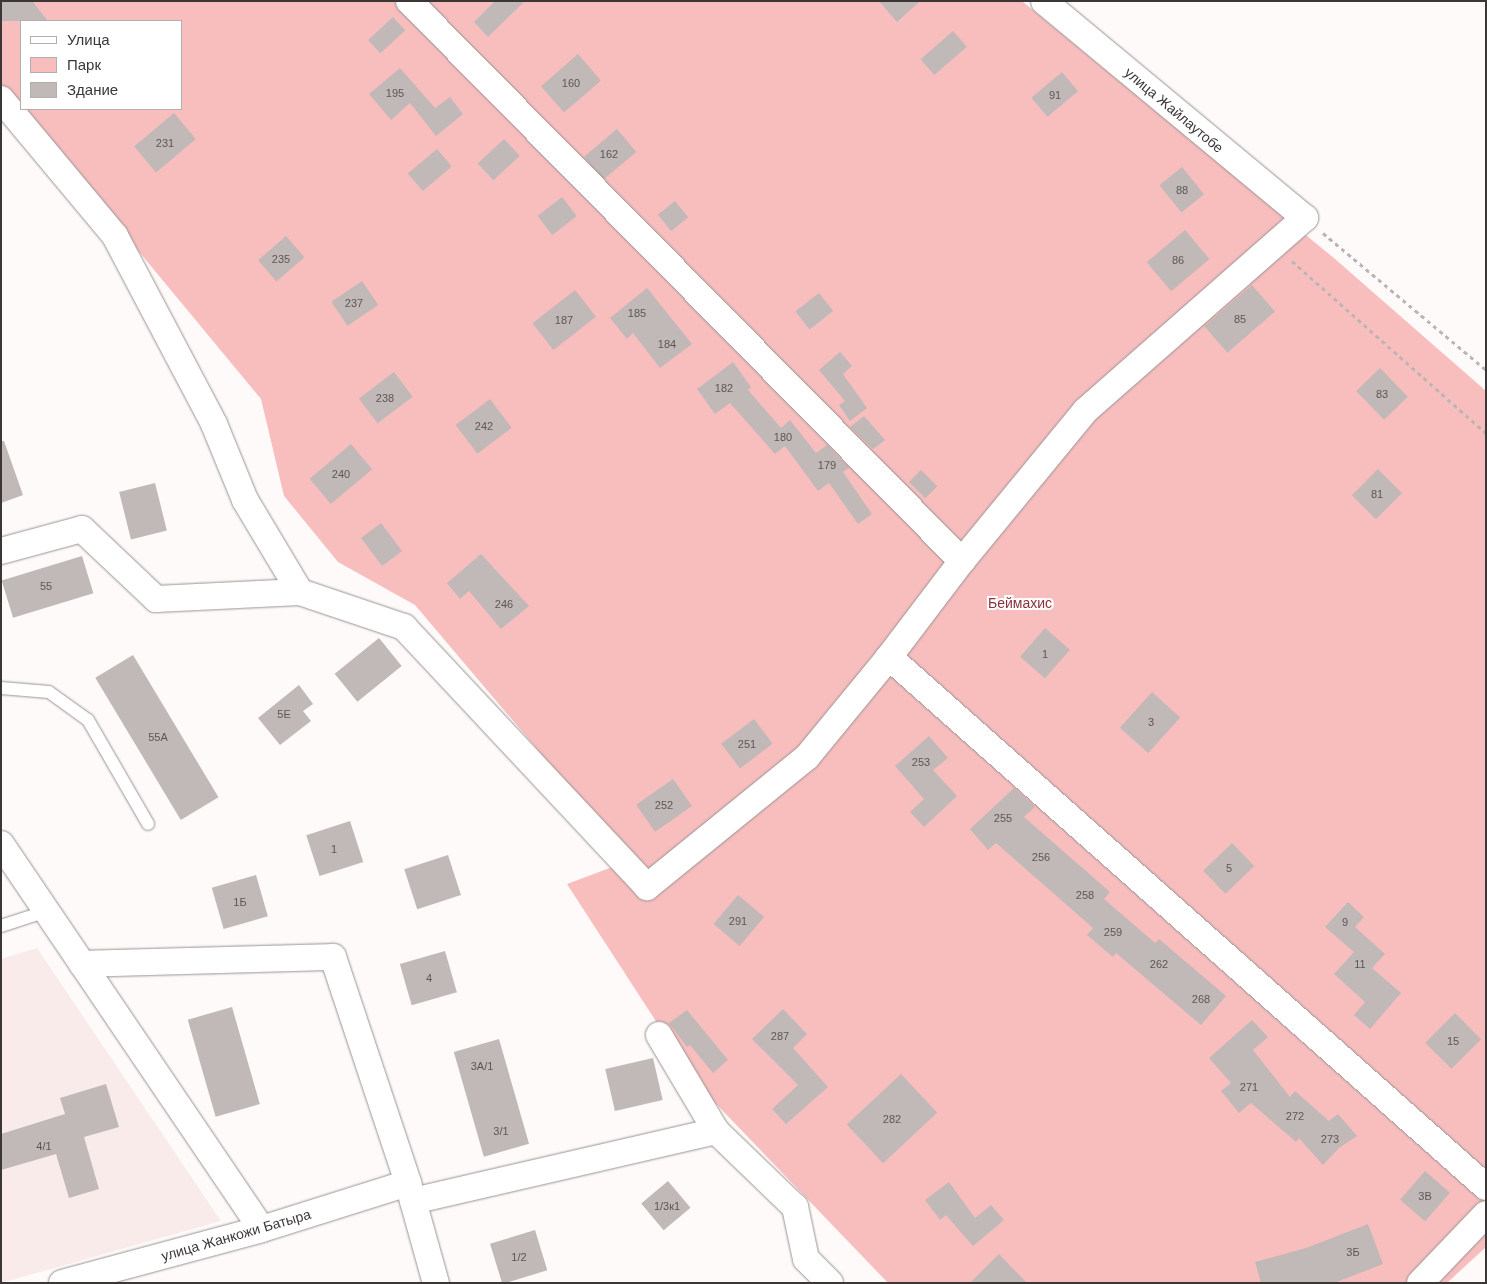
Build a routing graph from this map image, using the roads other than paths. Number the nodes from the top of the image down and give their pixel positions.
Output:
1 (409, 1) edge
2 (1044, 1) edge
3 (1, 99) edge
4 (1, 552) edge
5 (962, 561) junction
6 (300, 592) junction
7 (890, 657) junction
8 (1, 688) edge
9 (148, 824) dead end
10 (1, 844) edge
11 (47, 911) junction
12 (1, 926) edge
13 (82, 964) junction
14 (659, 1035) dead end
15 (716, 1131) junction
16 (1486, 1187) edge
17 (410, 1192) junction
18 (1486, 1214) edge
19 (262, 1229) junction
20 (62, 1283) edge
21 (436, 1283) edge
22 (830, 1283) edge
23 (1420, 1283) edge

1 - 5 street
2 - 5 street, улица Жайлаутобе
3 - 6 street
4 - 6 street
5 - 7 street
6 - 7 street
7 - 16 street
8 - 9 lane
10 - 11 street
11 - 12 lane
11 - 13 street
13 - 17 street
13 - 19 street
14 - 15 street
15 - 17 street, улица Жанкожи Батыра
15 - 22 street
17 - 19 street, улица Жанкожи Батыра
17 - 21 street
18 - 23 street
19 - 20 street, улица Жанкожи Батыра

